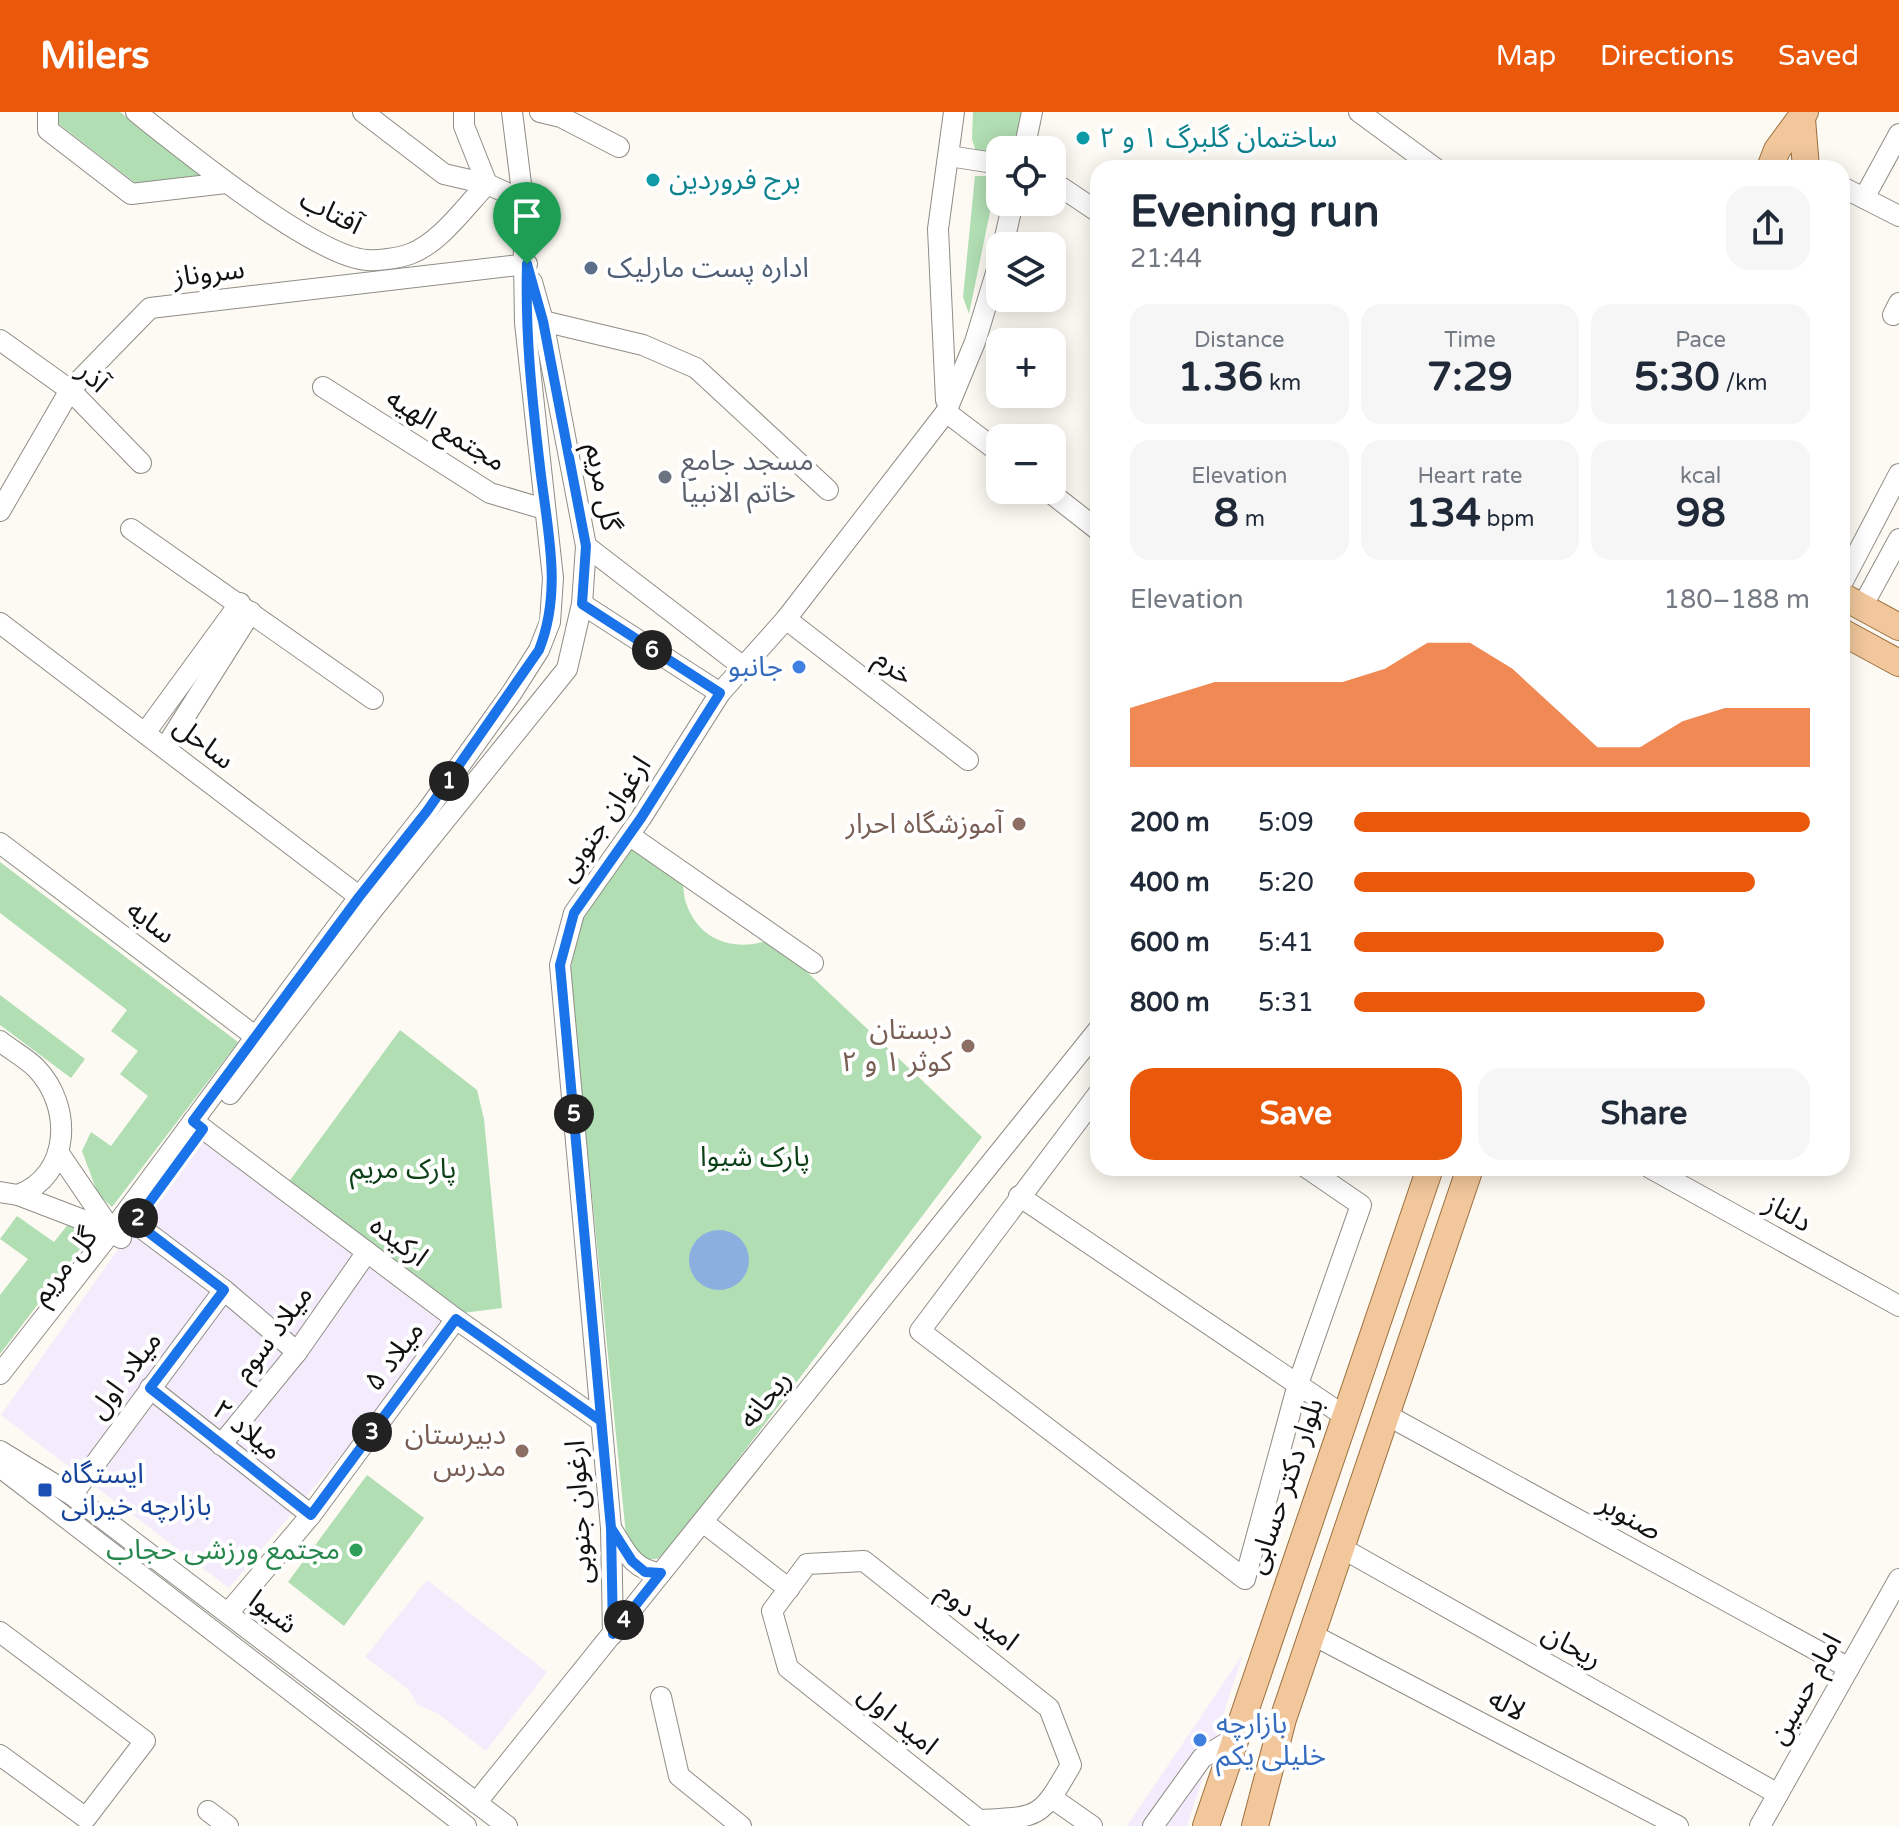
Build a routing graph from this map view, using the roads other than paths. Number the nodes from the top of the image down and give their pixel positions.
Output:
1 (48, 112) edge
2 (136, 112) edge
3 (363, 112) edge
4 (464, 112) edge
5 (512, 112) edge
6 (540, 112) edge
7 (954, 112) edge
8 (1032, 112) edge
9 (1359, 112) edge
10 (1800, 114) edge
11 (1899, 134) edge
12 (1027, 136) edge
13 (619, 147) dead end
14 (949, 156) junction
15 (1424, 160) edge
16 (1773, 160) edge
17 (1805, 160) edge
18 (986, 162) edge
19 (226, 183) junction
20 (487, 184) junction
21 (1066, 190) edge
22 (1850, 191) edge
23 (1864, 198) junction
24 (523, 200) junction
25 (1090, 207) edge
26 (1899, 216) edge
27 (527, 264) junction
28 (986, 306) edge
29 (543, 321) junction
30 (0, 340) edge
31 (323, 387) dead end
32 (70, 390) junction
33 (946, 412) junction
34 (986, 442) edge
35 (141, 463) dead end
36 (1899, 474) edge
37 (828, 490) dead end
38 (1065, 504) edge
39 (544, 509) junction
40 (0, 511) edge
41 (1090, 524) edge
42 (131, 529) dead end
43 (1899, 539) edge
44 (586, 546) junction
45 (1850, 568) edge
46 (1852, 601) edge
47 (582, 604) junction
48 (246, 608) junction
49 (786, 619) junction
50 (0, 623) edge
51 (1899, 627) edge
52 (1850, 636) edge
53 (1899, 663) edge
54 (742, 666) junction
55 (720, 693) junction
56 (373, 699) dead end
57 (145, 733) junction
58 (165, 748) junction
59 (968, 760) dead end
60 (629, 835) junction
61 (0, 843) edge
62 (366, 902) junction
63 (813, 963) dead end
64 (1090, 1040) edge
65 (0, 1041) edge
66 (261, 1041) junction
67 (1090, 1104) edge
68 (198, 1125) junction
69 (60, 1155) junction
70 (1319, 1176) edge
71 (1427, 1176) edge
72 (1467, 1176) edge
73 (1664, 1176) edge
74 (9, 1193) edge
75 (1019, 1196) junction
76 (123, 1227) junction
77 (367, 1252) junction
78 (224, 1290) junction
79 (1899, 1306) edge
80 (456, 1319) junction
81 (297, 1352) junction
82 (0, 1374) edge
83 (1298, 1384) junction
84 (150, 1388) junction
85 (0, 1391) edge
86 (1385, 1414) junction
87 (1343, 1415) junction
88 (601, 1421) junction
89 (221, 1445) junction
90 (0, 1451) edge
91 (0, 1467) edge
92 (72, 1495) junction
93 (311, 1515) junction
94 (703, 1522) junction
95 (611, 1528) junction
96 (1340, 1547) junction
97 (661, 1573) junction
98 (1899, 1579) edge
99 (789, 1589) junction
100 (228, 1613) junction
101 (0, 1632) edge
102 (613, 1634) junction
103 (1311, 1634) junction
104 (1849, 1668) junction
105 (661, 1697) dead end
106 (368, 1720) junction
107 (1236, 1737) junction
108 (353, 1738) junction
109 (0, 1755) edge
110 (1778, 1794) junction
111 (1052, 1798) junction
112 (476, 1803) junction
113 (208, 1811) dead end
114 (459, 1824) edge
115 (228, 1826) edge
116 (507, 1826) edge
117 (741, 1826) edge
118 (1092, 1826) edge
119 (1153, 1826) edge
120 (1206, 1826) edge
121 (1255, 1826) edge
122 (1678, 1826) edge
123 (1760, 1826) edge

1 - 19 street
2 - 19 street, آفتاب
3 - 20 street
4 - 20 street
5 - 24 street, گل مریم
6 - 13 street
7 - 14 street
8 - 12 street
9 - 15 street
10 - 16 main road
10 - 17 main road
11 - 23 street
14 - 18 street
14 - 33 street
19 - 20 street, آفتاب
20 - 24 street
21 - 25 street
22 - 23 street
23 - 26 street
24 - 27 street, گل مریم
27 - 29 street, گل مریم
27 - 32 street, سروناز
27 - 39 street, گل مریم
28 - 33 street, ارغوان جنوبی
29 - 37 street
29 - 44 street, گل مریم
30 - 32 street, آذر
31 - 39 street, مجتمع الهیه
32 - 35 street, آذر
32 - 40 street, سروناز
33 - 34 street
33 - 49 street, ارغوان جنوبی
36 - 45 street
38 - 41 street
39 - 62 street, گل مریم
42 - 48 street
43 - 46 street
44 - 47 street, گل مریم
44 - 54 street
46 - 51 main road
47 - 55 street
47 - 62 street, گل مریم
48 - 56 street
48 - 57 street
48 - 58 street
49 - 54 street, ارغوان جنوبی
49 - 59 street, خرم
50 - 57 street, ساحل
52 - 53 main road
54 - 55 street, ارغوان جنوبی
55 - 60 street, ارغوان جنوبی
57 - 58 street, ساحل
58 - 62 street, ساحل
60 - 63 street
60 - 88 street, ارغوان جنوبی
61 - 66 street, سایه
62 - 66 street, گل مریم
64 - 94 street, ریحانه
65 - 69 street
66 - 68 street, گل مریم
67 - 75 street
68 - 76 street, گل مریم
68 - 77 street, ارکیده
69 - 74 street
69 - 76 street
70 - 83 street
71 - 87 main road, بلوار دکتر حسابی
72 - 86 main road
73 - 79 street, دلناز
74 - 76 street
75 - 83 street
75 - 83 street
76 - 78 street
76 - 82 street, گل مریم
76 - 85 street, گل مریم
77 - 80 street, ارکیده
77 - 81 street, میلاد سوم
78 - 81 street
78 - 84 street, میلاد اول
80 - 88 street, ارکیده
80 - 93 street, میلاد ۵
81 - 89 street, میلاد سوم
83 - 87 street
84 - 89 street, میلاد ۲
84 - 92 street, میلاد اول
86 - 96 main road
86 - 104 street, صنوبر
87 - 107 main road, بلوار دکتر حسابی
88 - 95 street, ارغوان جنوبی
89 - 93 street, میلاد ۲
90 - 92 street, شیوا
91 - 108 street, شیوا
92 - 100 street, شیوا
93 - 100 street, میلاد ۵
94 - 97 street, ریحانه
94 - 99 street
95 - 97 street
95 - 102 street, ارغوان جنوبی
96 - 103 main road
96 - 110 street, ریحان
97 - 102 street, ریحانه
98 - 104 street, امام حسین
99 - 111 street, امید اول
99 - 111 street, امید دوم
100 - 106 street, شیوا
101 - 109 street
102 - 112 street, ریحانه
103 - 121 main road
103 - 122 street, لاله
104 - 110 street, امام حسین
105 - 117 street
106 - 108 street
106 - 112 street, شیوا
107 - 119 street
107 - 120 main road, بلوار دکتر حسابی
108 - 114 street, شیوا
110 - 123 street, امام حسین
111 - 118 street
112 - 116 street, شیوا
113 - 115 street

